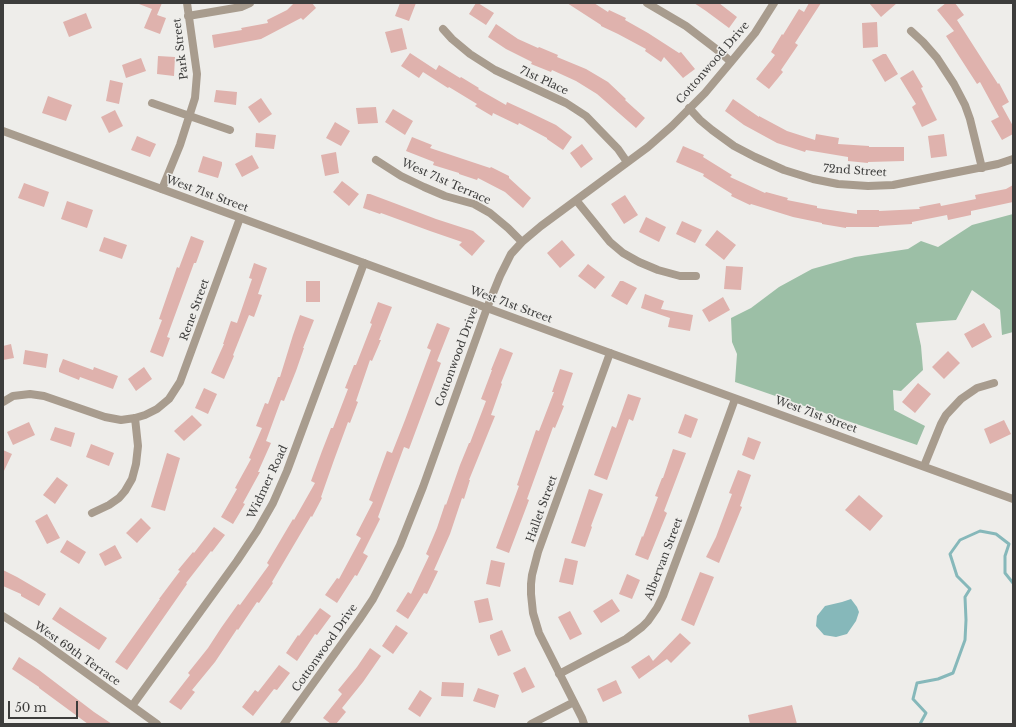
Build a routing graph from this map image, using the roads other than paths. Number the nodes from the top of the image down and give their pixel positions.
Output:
1 (186, 3) edge
2 (250, 3) edge
3 (647, 3) edge
4 (774, 3) edge
5 (188, 16) junction
6 (443, 29) dead end
7 (911, 31) dead end
8 (732, 62) junction
9 (152, 103) dead end
10 (689, 108) junction
11 (190, 116) junction
12 (3, 130) edge
13 (230, 130) dead end
14 (1013, 159) edge
15 (376, 160) dead end
16 (627, 162) junction
17 (982, 168) junction
18 (162, 189) junction
19 (576, 200) junction
20 (240, 218) junction
21 (522, 242) junction
22 (364, 263) junction
23 (696, 276) dead end
24 (487, 308) junction
25 (610, 354) junction
26 (994, 383) dead end
27 (735, 399) junction
28 (3, 402) edge
29 (135, 418) junction
30 (924, 466) junction
31 (1013, 498) edge
32 (92, 513) dead end
33 (3, 616) edge
34 (559, 674) junction
35 (574, 702) junction
36 (132, 706) junction
37 (157, 724) edge
38 (284, 724) edge
39 (531, 724) edge
40 (584, 724) edge

1 - 5 street, Park Street
2 - 5 street
3 - 8 street
4 - 8 street, Cottonwood Drive
5 - 11 street, Park Street
6 - 16 street, 71st Place
7 - 17 street
8 - 10 street, Cottonwood Drive
9 - 11 street
10 - 16 street, Cottonwood Drive
10 - 17 street, 72nd Street
11 - 13 street
11 - 18 street, Park Street
12 - 18 street, West 71st Street
14 - 17 street, 72nd Street
15 - 21 street, West 71st Terrace
16 - 19 street, Cottonwood Drive
18 - 20 street, West 71st Street
19 - 21 street, Cottonwood Drive
19 - 23 street
20 - 22 street, West 71st Street
20 - 29 street, Rene Street
21 - 24 street, Cottonwood Drive
22 - 24 street, West 71st Street
22 - 36 street, Widmer Road
24 - 25 street, West 71st Street
24 - 38 street, Cottonwood Drive
25 - 27 street, West 71st Street
25 - 34 street, Hallet Street
26 - 30 street
27 - 30 street, West 71st Street
27 - 34 street, Albervan Street
28 - 29 street
29 - 32 street
30 - 31 street, West 71st Street
33 - 36 street, West 69th Terrace
34 - 35 street
35 - 39 street
35 - 40 street
36 - 37 street, West 69th Terrace

